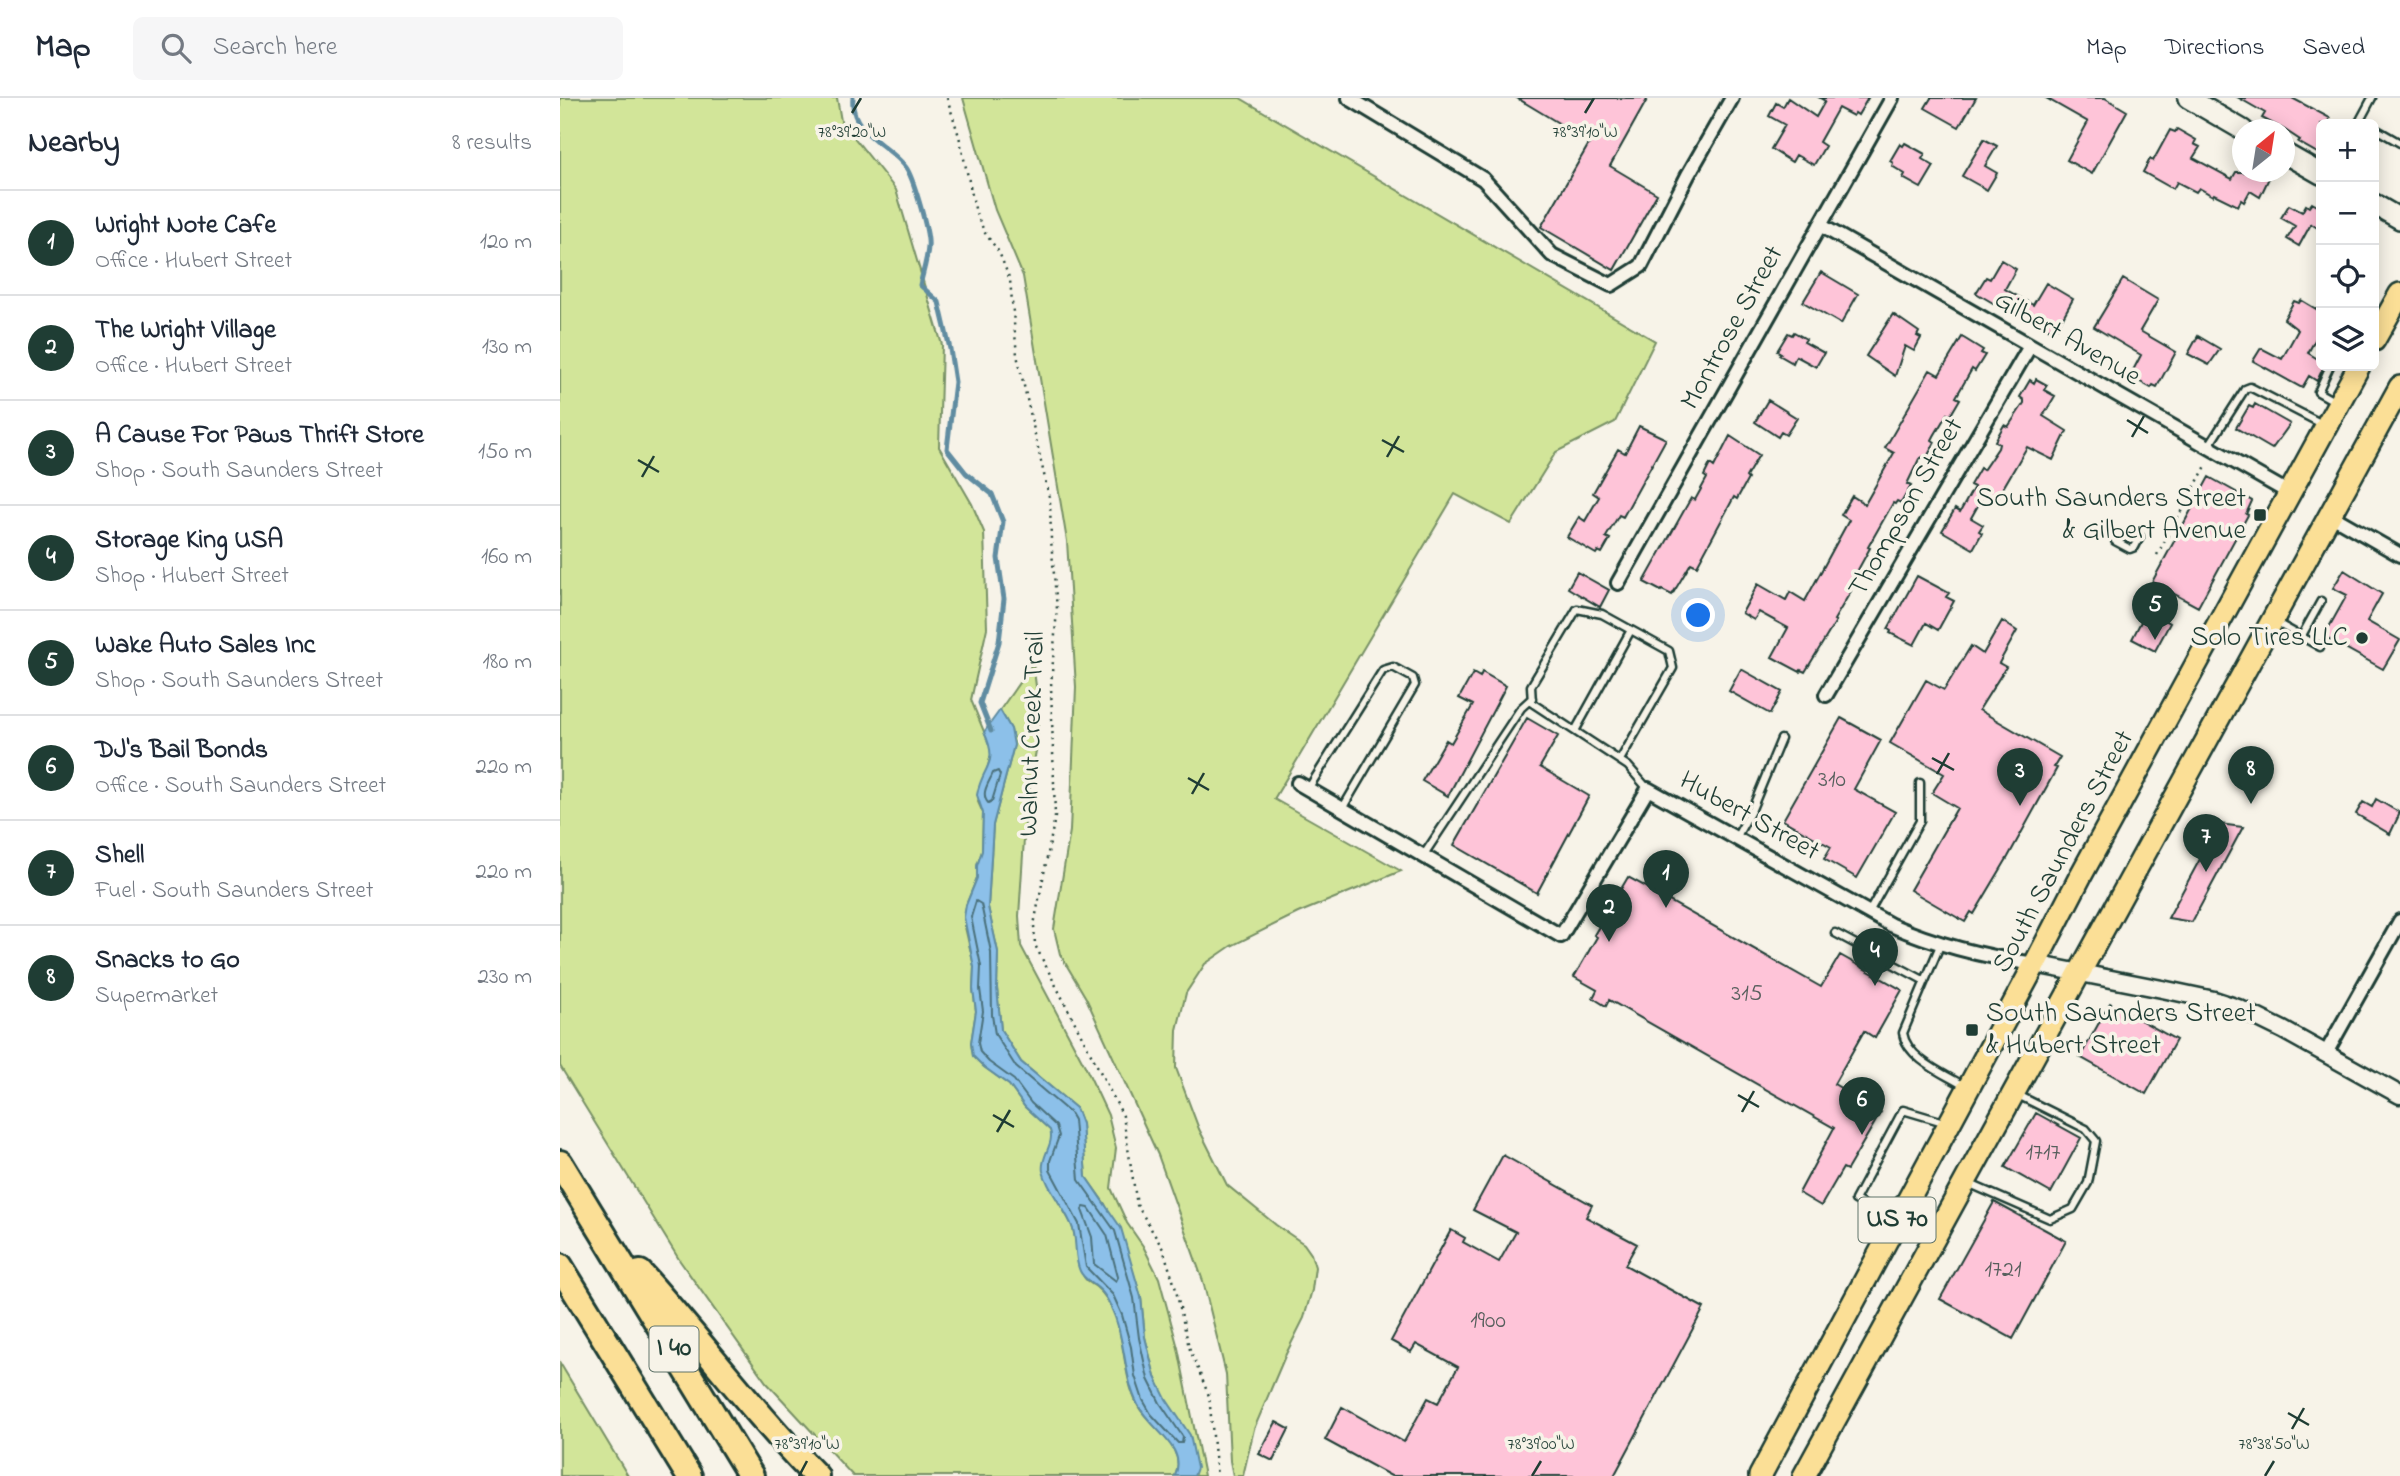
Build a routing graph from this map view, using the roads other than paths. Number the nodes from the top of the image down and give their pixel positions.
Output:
1 (1349, 98) edge
2 (1732, 98) edge
3 (1892, 98) edge
4 (2188, 98) edge
5 (2372, 98) edge
6 (2361, 119) edge
7 (2232, 124) edge
8 (2379, 131) edge
9 (2400, 143) edge
10 (2295, 159) edge
11 (2316, 171) edge
12 (2379, 207) edge
13 (2400, 219) edge
14 (1820, 225) junction
15 (2400, 293) edge
16 (2379, 318) edge
17 (2030, 346) junction
18 (2328, 371) edge
19 (2352, 371) edge
20 (2400, 387) edge
21 (2338, 403) junction
22 (2325, 426) junction
23 (2207, 447) junction
24 (2291, 494) junction
25 (2330, 514) junction
26 (2140, 537) dead end
27 (2115, 541) dead end
28 (2400, 555) edge
29 (1618, 583) dead end
30 (2321, 601) dead end
31 (2272, 620) junction
32 (1631, 630) junction
33 (2301, 637) junction
34 (2320, 647) dead end
35 (1826, 695) dead end
36 (1532, 698) junction
37 (1575, 731) junction
38 (1780, 739) dead end
39 (1620, 761) junction
40 (1920, 783) dead end
41 (1303, 786) joint
42 (1648, 789) junction
43 (1342, 808) junction
44 (1736, 838) junction
45 (1423, 856) junction
46 (1869, 912) junction
47 (2400, 921) edge
48 (1835, 933) dead end
49 (1941, 943) junction
50 (2035, 964) junction
51 (2079, 973) junction
52 (1926, 981) junction
53 (2326, 1053) junction
54 (1968, 1088) junction
55 (2013, 1093) junction
56 (2400, 1095) edge
57 (1949, 1123) junction
58 (560, 1163) edge
59 (1965, 1181) junction
60 (596, 1222) junction
61 (1896, 1222) junction
62 (560, 1266) edge
63 (686, 1476) edge
64 (751, 1476) edge
65 (816, 1476) edge
66 (1759, 1476) edge
67 (1804, 1476) edge

1 - 2 street
3 - 14 street, Montrose Street
4 - 7 main road
5 - 6 lane
8 - 9 lane
10 - 11 main road
12 - 13 main road
14 - 17 street, Gilbert Avenue
14 - 29 street, Montrose Street
15 - 16 main road
17 - 23 street, Gilbert Avenue
17 - 35 street, Thompson Street
18 - 21 lane
19 - 21 main road, South Saunders Street / US 70
20 - 25 main road, US 70
21 - 22 main road, South Saunders Street / US 70
22 - 23 lane
22 - 24 main road, South Saunders Street / US 70
23 - 24 street, Gilbert Avenue
24 - 50 main road, South Saunders Street / US 70
25 - 28 street
25 - 31 main road, US 70
26 - 27 lane
30 - 33 lane
31 - 33 lane
31 - 51 main road, US 70
32 - 36 lane
32 - 37 lane
32 - 39 lane
33 - 34 lane
36 - 37 lane
36 - 45 lane
37 - 39 lane
38 - 44 lane
39 - 42 lane
40 - 46 lane
41 - 43 street, Hubert Street
41 - 43 lane
42 - 44 street, Hubert Street
42 - 45 street, Hubert Street
43 - 45 street, Hubert Street
44 - 46 street, Hubert Street
46 - 49 street, Hubert Street
47 - 53 street
48 - 52 lane
49 - 50 street, Hubert Street
49 - 52 lane
50 - 51 street
50 - 54 main road, South Saunders Street / US 70
51 - 53 street
51 - 55 main road, US 70
52 - 54 lane
53 - 56 street
54 - 57 main road, South Saunders Street / US 70
55 - 59 main road, US 70
55 - 59 lane
57 - 61 main road, South Saunders Street / US 70
57 - 61 lane
58 - 60 highway, I 40
59 - 67 main road, US 70
60 - 64 highway, I 40
60 - 65 highway
61 - 66 main road, South Saunders Street / US 70
62 - 63 highway, I 40

